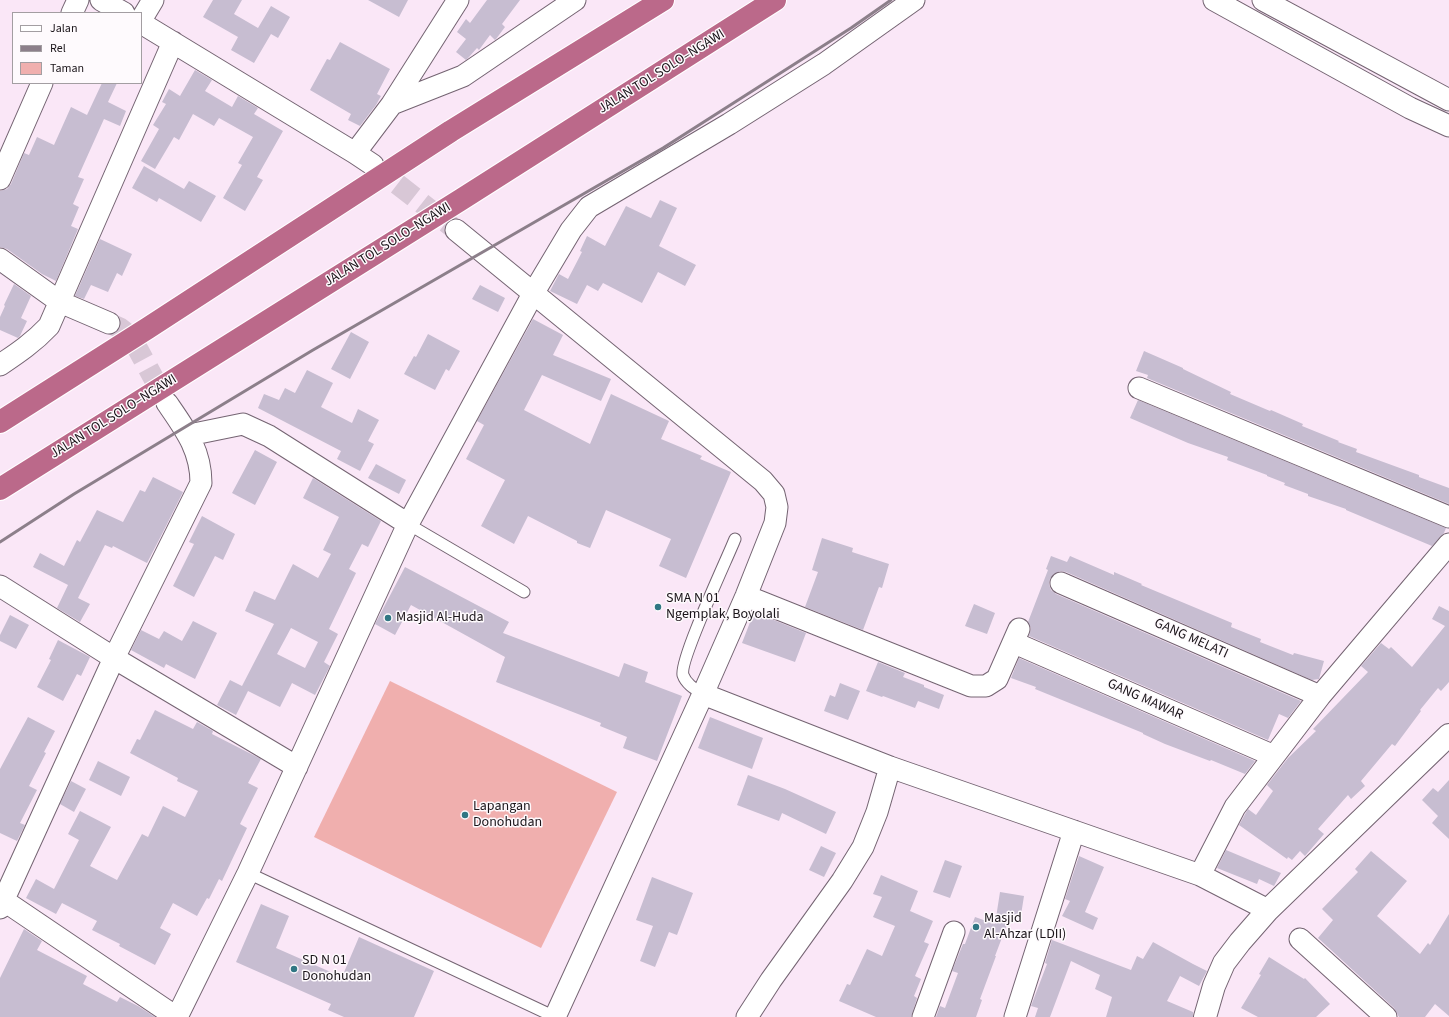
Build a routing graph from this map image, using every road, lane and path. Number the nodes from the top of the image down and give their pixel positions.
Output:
1 (78, 0) edge
2 (100, 0) edge
3 (154, 0) edge
4 (458, 0) edge
5 (663, 0) edge
6 (776, 0) edge
7 (914, 0) edge
8 (1214, 0) edge
9 (1263, 0) edge
10 (574, 1) edge
11 (72, 12) edge
12 (122, 12) edge
13 (142, 19) edge
14 (142, 22) edge
15 (173, 42) junction
16 (42, 84) edge
17 (1449, 100) edge
18 (392, 104) junction
19 (1449, 126) edge
20 (355, 152) junction
21 (373, 165) tunnel mouth
22 (0, 179) edge
23 (456, 230) tunnel mouth
24 (0, 259) edge
25 (534, 292) junction
26 (60, 302) junction
27 (109, 323) tunnel mouth
28 (0, 365) edge
29 (1139, 388) dead end
30 (167, 403) tunnel mouth
31 (0, 422) edge
32 (189, 435) junction
33 (0, 489) edge
34 (1449, 517) edge
35 (408, 524) junction
36 (735, 539) dead end
37 (1449, 544) edge
38 (1061, 583) dead end
39 (0, 586) edge
40 (524, 592) dead end
41 (746, 596) junction
42 (114, 658) junction
43 (703, 694) junction
44 (1320, 696) junction
45 (1449, 734) edge
46 (1274, 756) junction
47 (297, 767) junction
48 (890, 767) junction
49 (1074, 831) junction
50 (248, 873) junction
51 (1200, 875) junction
52 (2, 904) edge
53 (1268, 910) junction
54 (954, 932) dead end
55 (1300, 939) dead end
56 (177, 1017) edge
57 (555, 1017) edge
58 (747, 1017) edge
59 (923, 1017) edge
60 (1015, 1017) edge
61 (1205, 1017) edge
62 (1386, 1017) edge

1 - 11 street
2 - 12 street
3 - 13 street
4 - 18 street
5 - 31 highway
6 - 33 highway, JALAN TOL SOLO–NGAWI
7 - 25 street
8 - 19 street
9 - 17 street
10 - 18 street
14 - 15 street
15 - 20 street
15 - 26 street
16 - 22 street
18 - 20 street
20 - 21 street
23 - 25 street
24 - 26 street
25 - 35 street
25 - 41 street
26 - 27 street
26 - 28 street
29 - 34 street
30 - 32 street
32 - 35 street
32 - 42 street
35 - 40 lane
35 - 47 street
36 - 43 lane
37 - 44 street
38 - 44 street, GANG MELATI
39 - 42 street
41 - 43 street
41 - 46 street, GANG MAWAR
42 - 47 street
42 - 52 street
43 - 48 street
43 - 57 street
44 - 46 street
45 - 53 main road
46 - 51 street
47 - 50 street
48 - 49 street
48 - 58 street
49 - 51 street
49 - 60 street
50 - 56 street
50 - 57 lane
51 - 53 street
52 - 56 street
53 - 61 main road
54 - 59 street
55 - 62 street

